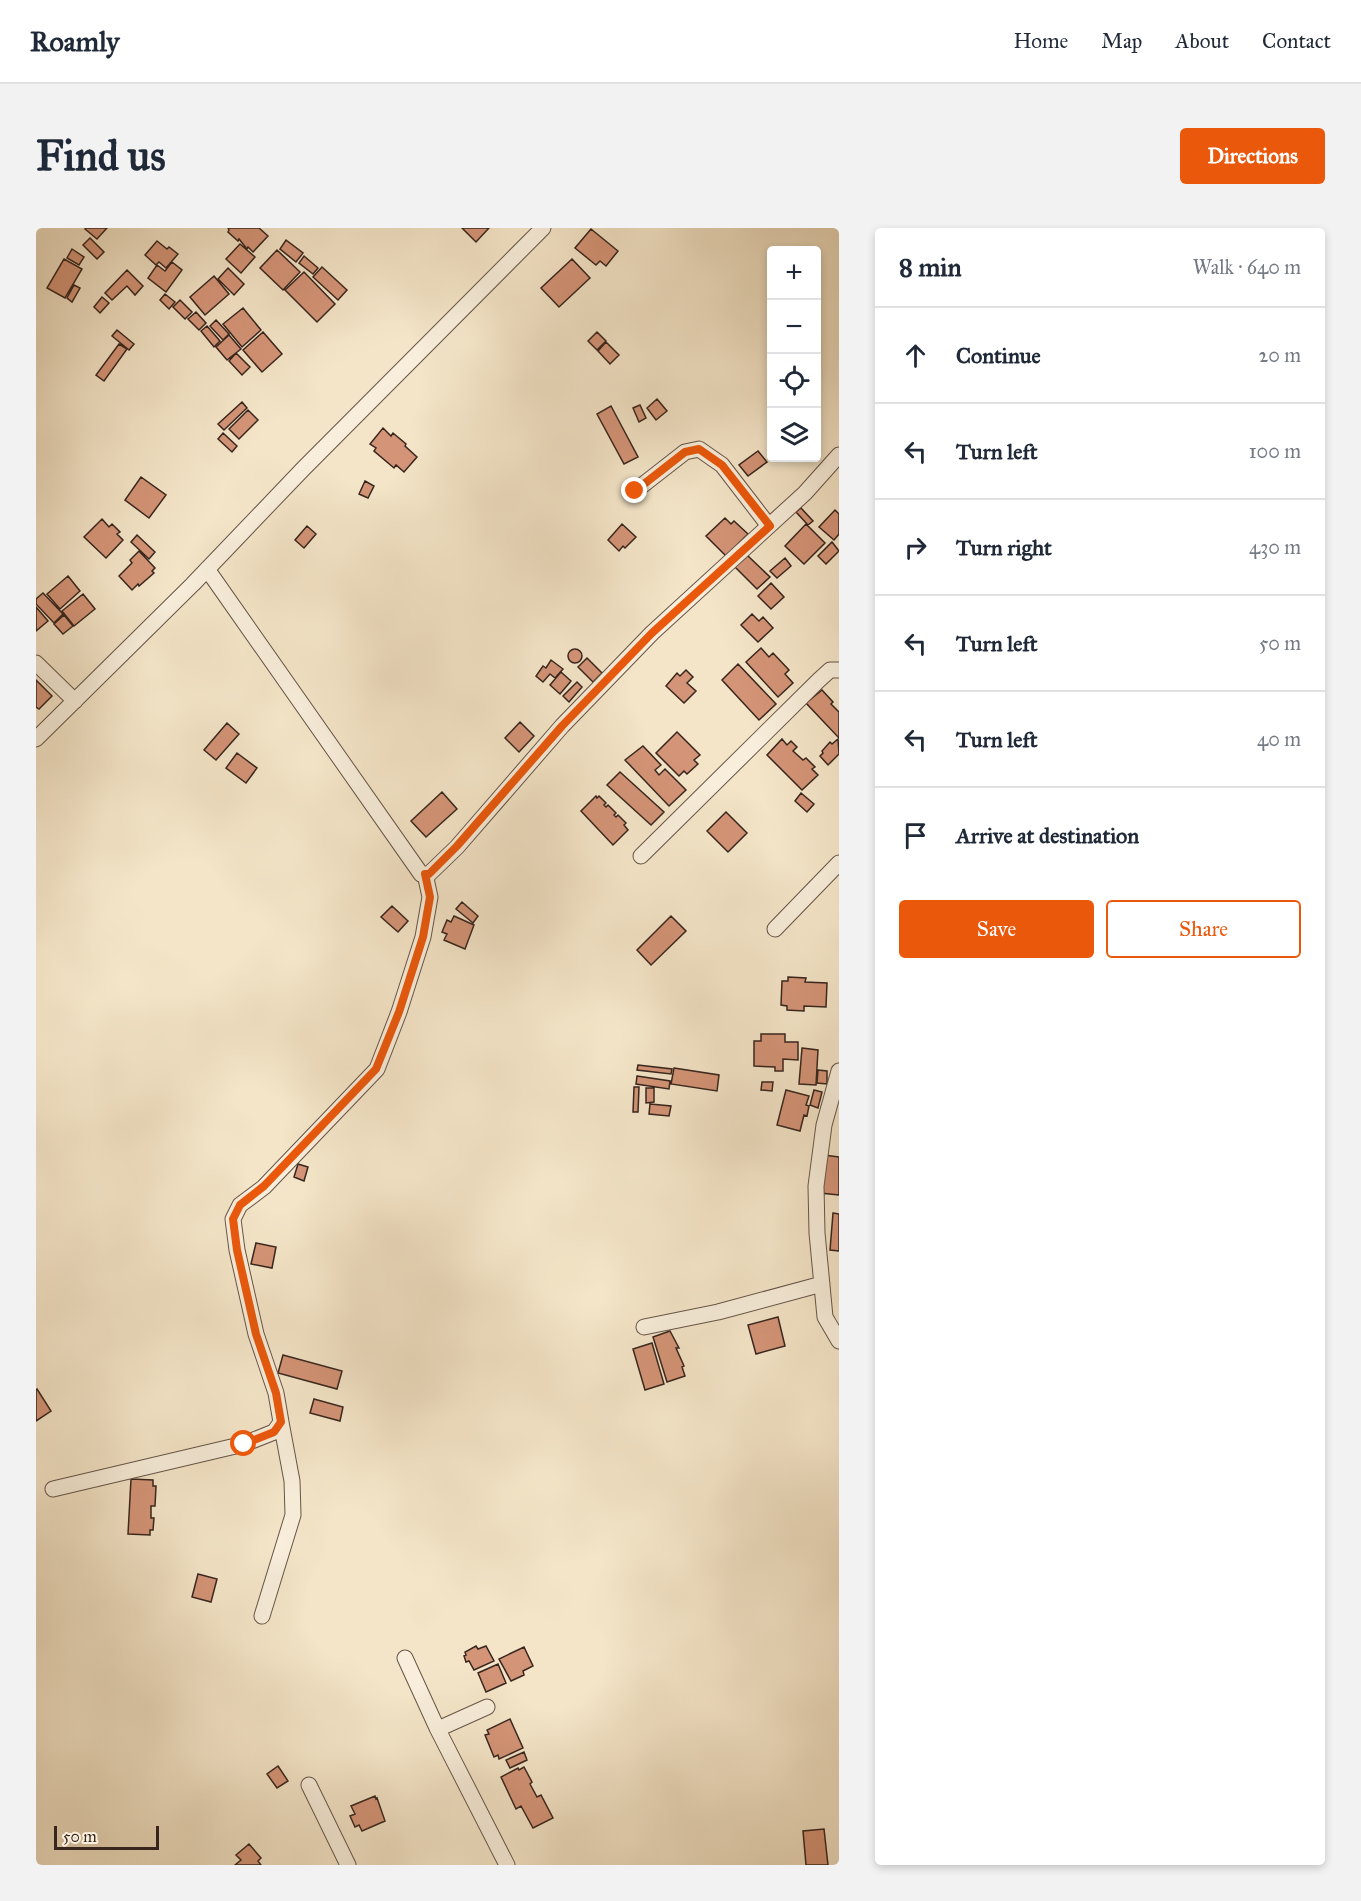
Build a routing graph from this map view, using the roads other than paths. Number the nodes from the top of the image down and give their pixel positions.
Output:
1 (543, 228) edge
2 (839, 455) edge
3 (635, 491) dead end
4 (770, 526) junction
5 (207, 569) junction
6 (36, 663) edge
7 (839, 670) edge
8 (75, 701) junction
9 (36, 739) edge
10 (641, 856) dead end
11 (839, 863) edge
12 (425, 874) junction
13 (775, 928) dead end
14 (839, 1071) edge
15 (822, 1284) junction
16 (644, 1327) dead end
17 (839, 1341) edge
18 (281, 1422) junction
19 (53, 1490) dead end
20 (262, 1616) dead end
21 (405, 1658) dead end
22 (487, 1707) dead end
23 (438, 1729) junction
24 (309, 1785) dead end
25 (348, 1865) edge
26 (507, 1865) edge

1 - 5 street
2 - 4 street
3 - 4 street
4 - 12 street
5 - 8 street
5 - 12 street
6 - 8 street
7 - 10 street
8 - 9 street
11 - 13 street
12 - 18 street
14 - 15 street
15 - 16 street
15 - 17 street
18 - 19 street
18 - 20 street
21 - 23 street
22 - 23 street
23 - 26 street
24 - 25 street

